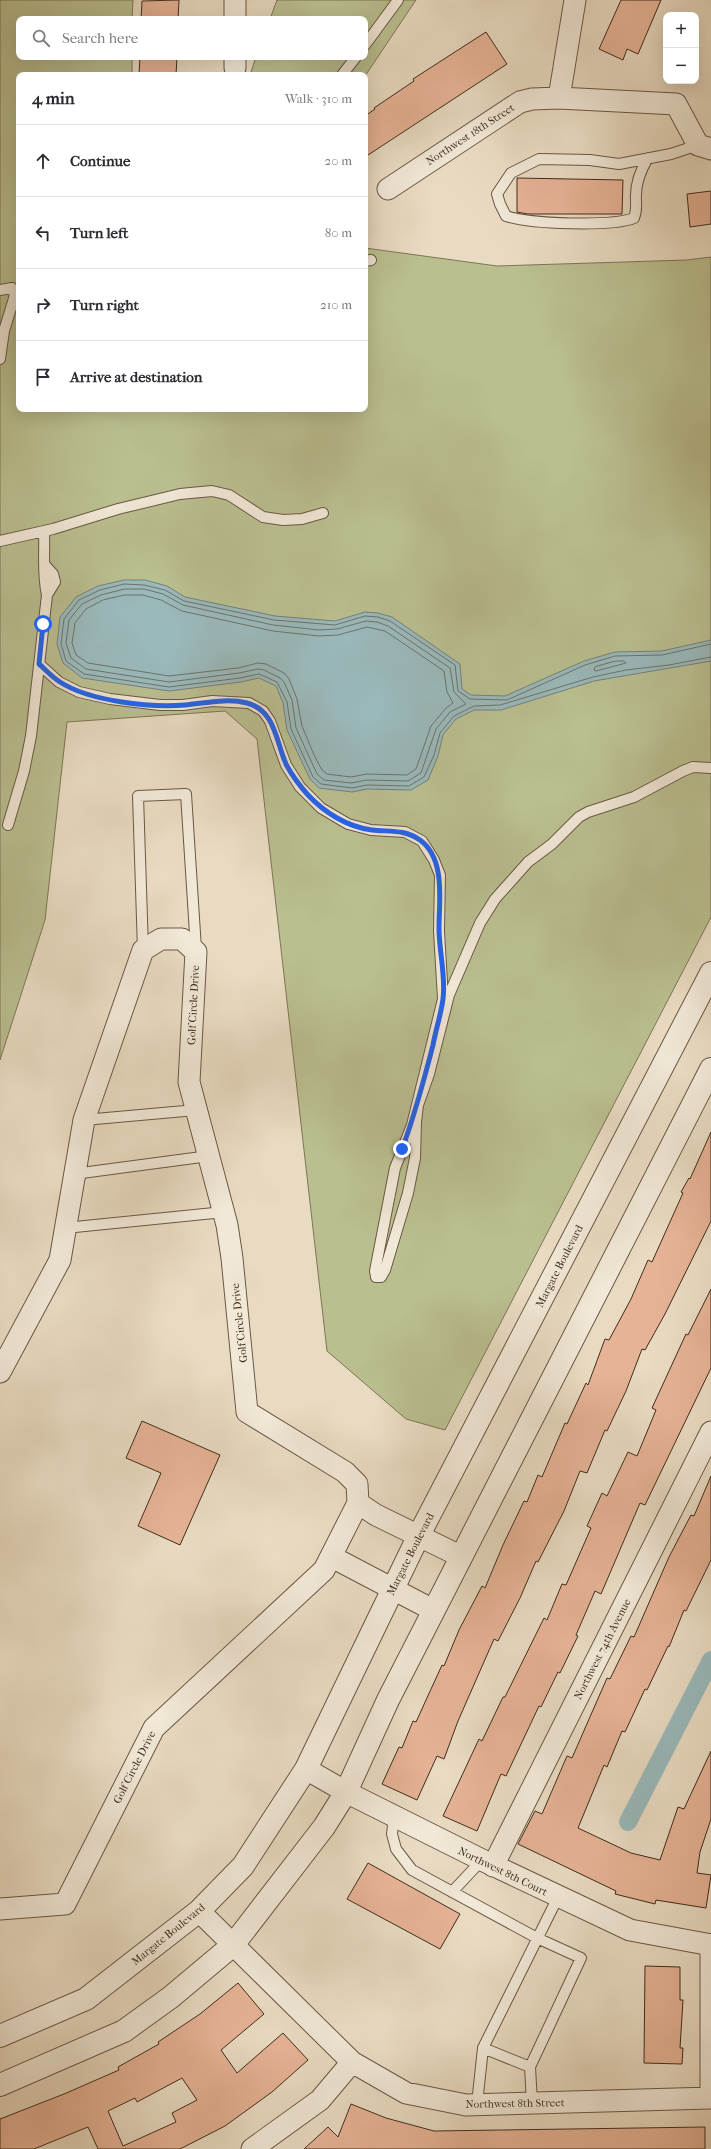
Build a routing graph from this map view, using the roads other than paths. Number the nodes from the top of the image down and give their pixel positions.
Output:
1 (234, 0) edge
2 (398, 0) edge
3 (575, 0) edge
4 (235, 16) edge
5 (368, 41) edge
6 (354, 60) edge
7 (344, 72) edge
8 (559, 98) junction
9 (705, 147) edge
10 (648, 158) junction
11 (388, 189) dead end
12 (16, 289) edge
13 (0, 290) edge
14 (0, 358) edge
15 (323, 513) dead end
16 (44, 531) junction
17 (0, 541) edge
18 (39, 664) junction
19 (711, 768) edge
20 (8, 825) dead end
21 (143, 950) junction
22 (196, 952) junction
23 (711, 973) edge
24 (711, 1069) edge
25 (196, 1110) junction
26 (84, 1120) junction
27 (209, 1156) junction
28 (74, 1174) junction
29 (224, 1212) junction
30 (65, 1228) junction
31 (0, 1372) edge
32 (711, 1432) edge
33 (358, 1503) junction
34 (419, 1535) junction
35 (332, 1556) junction
36 (460, 1556) junction
37 (393, 1588) junction
38 (433, 1610) junction
39 (306, 1769) junction
40 (346, 1792) junction
41 (394, 1816) junction
42 (488, 1863) junction
43 (452, 1892) junction
44 (558, 1897) junction
45 (0, 1909) edge
46 (199, 1911) junction
47 (537, 1938) junction
48 (233, 1945) junction
49 (711, 1945) edge
50 (0, 2036) edge
51 (483, 2048) junction
52 (352, 2062) junction
53 (530, 2067) junction
54 (0, 2085) edge
55 (711, 2098) edge
56 (532, 2103) junction
57 (477, 2104) junction
58 (252, 2149) edge

1 - 4 street
2 - 5 lane
3 - 8 street
6 - 7 lane
8 - 9 street, Northwest 18th Street
8 - 11 street, Northwest 18th Street
9 - 10 lane
10 - 10 lane
12 - 13 lane
12 - 14 lane
15 - 16 lane
16 - 17 lane
16 - 18 lane
18 - 19 lane
18 - 20 lane
21 - 22 street, Golf Circle Drive
21 - 22 lane
21 - 26 street
22 - 25 street, Golf Circle Drive
23 - 34 street, Margate Boulevard
24 - 36 street
25 - 26 lane
25 - 27 street, Golf Circle Drive
26 - 28 street
27 - 28 lane
27 - 29 street, Golf Circle Drive
28 - 30 street
29 - 30 lane
29 - 33 street, Golf Circle Drive
30 - 31 street
32 - 42 street, Northwest 74th Avenue
33 - 34 street
33 - 35 street, Golf Circle Drive
34 - 36 street
34 - 37 street, Margate Boulevard
35 - 37 street
35 - 45 street, Golf Circle Drive
36 - 38 street
37 - 38 street
37 - 39 street, Margate Boulevard
38 - 40 street
39 - 40 street, Northwest 8th Court
39 - 46 street, Margate Boulevard
40 - 41 street, Northwest 8th Court
40 - 48 street
41 - 42 street, Northwest 8th Court
41 - 43 lane
42 - 43 lane
42 - 44 street, Northwest 8th Court
43 - 47 lane
44 - 47 lane
44 - 49 street, Northwest 8th Court
46 - 48 street, Northwest 8th Street
46 - 50 street, Margate Boulevard
47 - 51 lane
47 - 53 lane
48 - 52 street, Northwest 8th Street
48 - 54 street
49 - 55 street
51 - 53 lane
51 - 57 lane
52 - 57 street, Northwest 8th Street
52 - 58 street
53 - 56 lane
55 - 56 street, Northwest 8th Street
56 - 57 street, Northwest 8th Street

